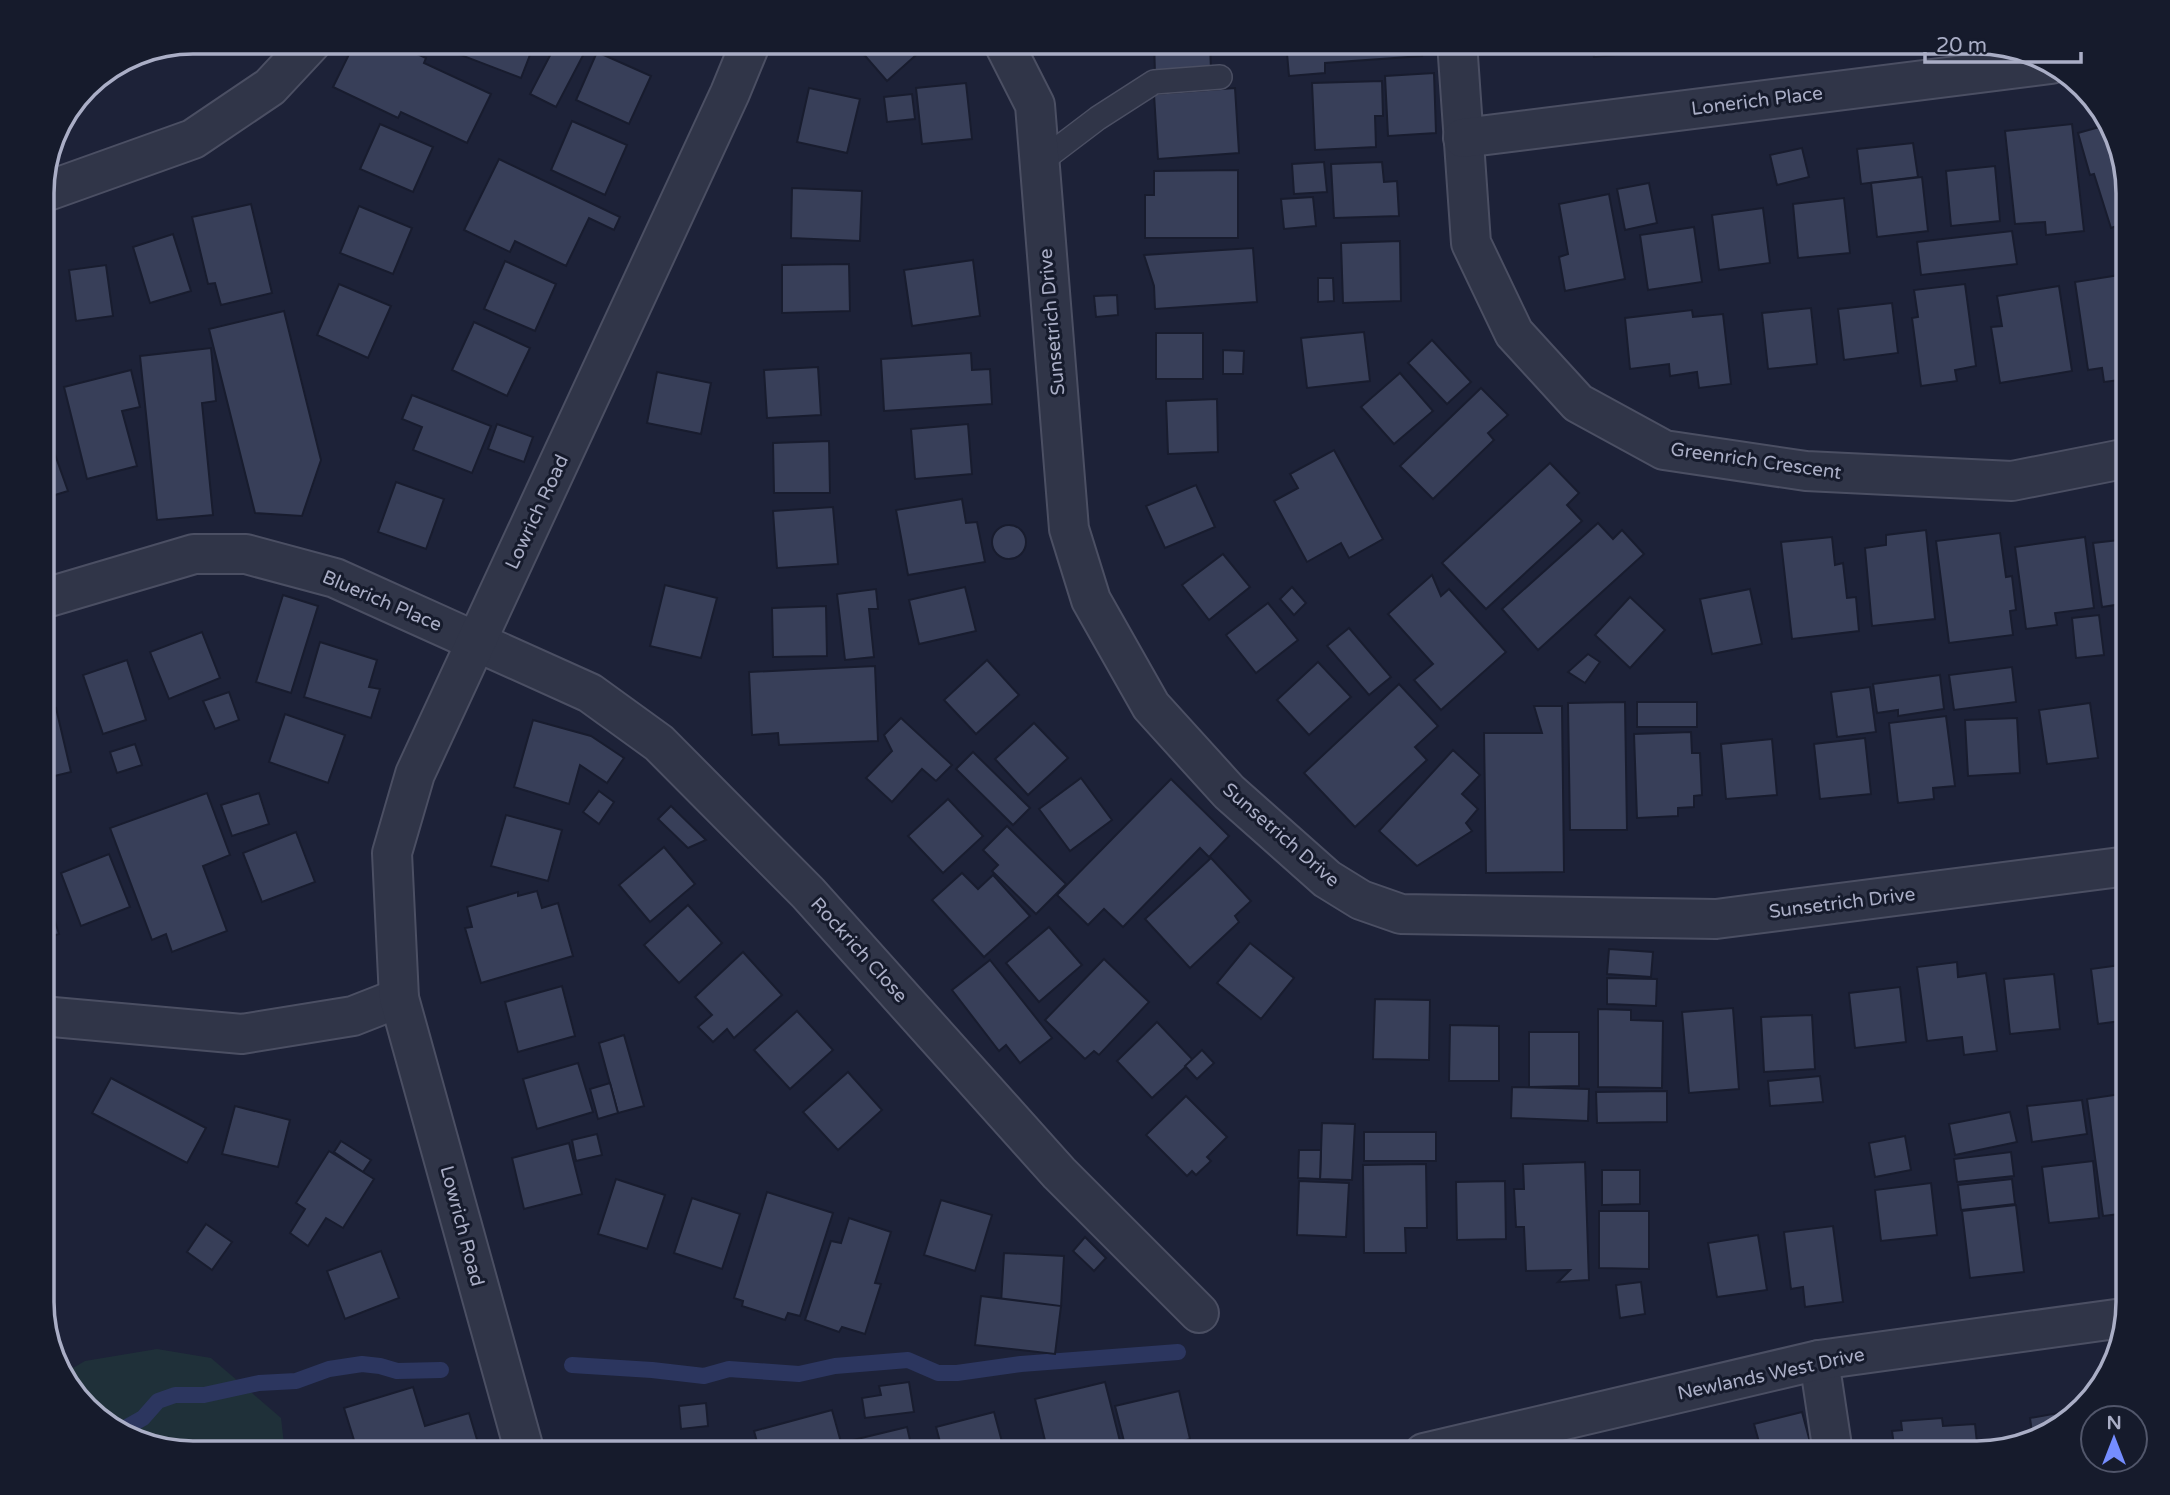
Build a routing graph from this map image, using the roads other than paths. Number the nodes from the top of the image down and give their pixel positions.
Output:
1 (1458, 54) edge
2 (300, 55) edge
3 (746, 55) edge
4 (1009, 55) edge
5 (2033, 66) edge
6 (1220, 77) dead end
7 (1463, 138) junction
8 (1040, 162) junction
9 (55, 188) edge
10 (2116, 460) edge
11 (55, 595) edge
12 (477, 641) junction
13 (2116, 868) edge
14 (399, 998) junction
15 (55, 1017) edge
16 (1199, 1313) dead end
17 (2115, 1319) edge
18 (1819, 1360) junction
19 (522, 1441) edge
20 (1479, 1441) edge
21 (1831, 1441) edge

1 - 7 street, Greenrich Crescent
2 - 9 street
3 - 12 street, Lowrich Road
4 - 8 street, Sunsetrich Drive
5 - 7 street, Lonerich Place
6 - 8 lane
7 - 10 street, Greenrich Crescent
8 - 13 street, Sunsetrich Drive
11 - 12 street, Bluerich Place
12 - 14 street, Lowrich Road
12 - 16 street, Rockrich Close
14 - 15 street
14 - 19 street, Lowrich Road
17 - 18 street, Newlands West Drive
18 - 20 street, Newlands West Drive
18 - 21 street

